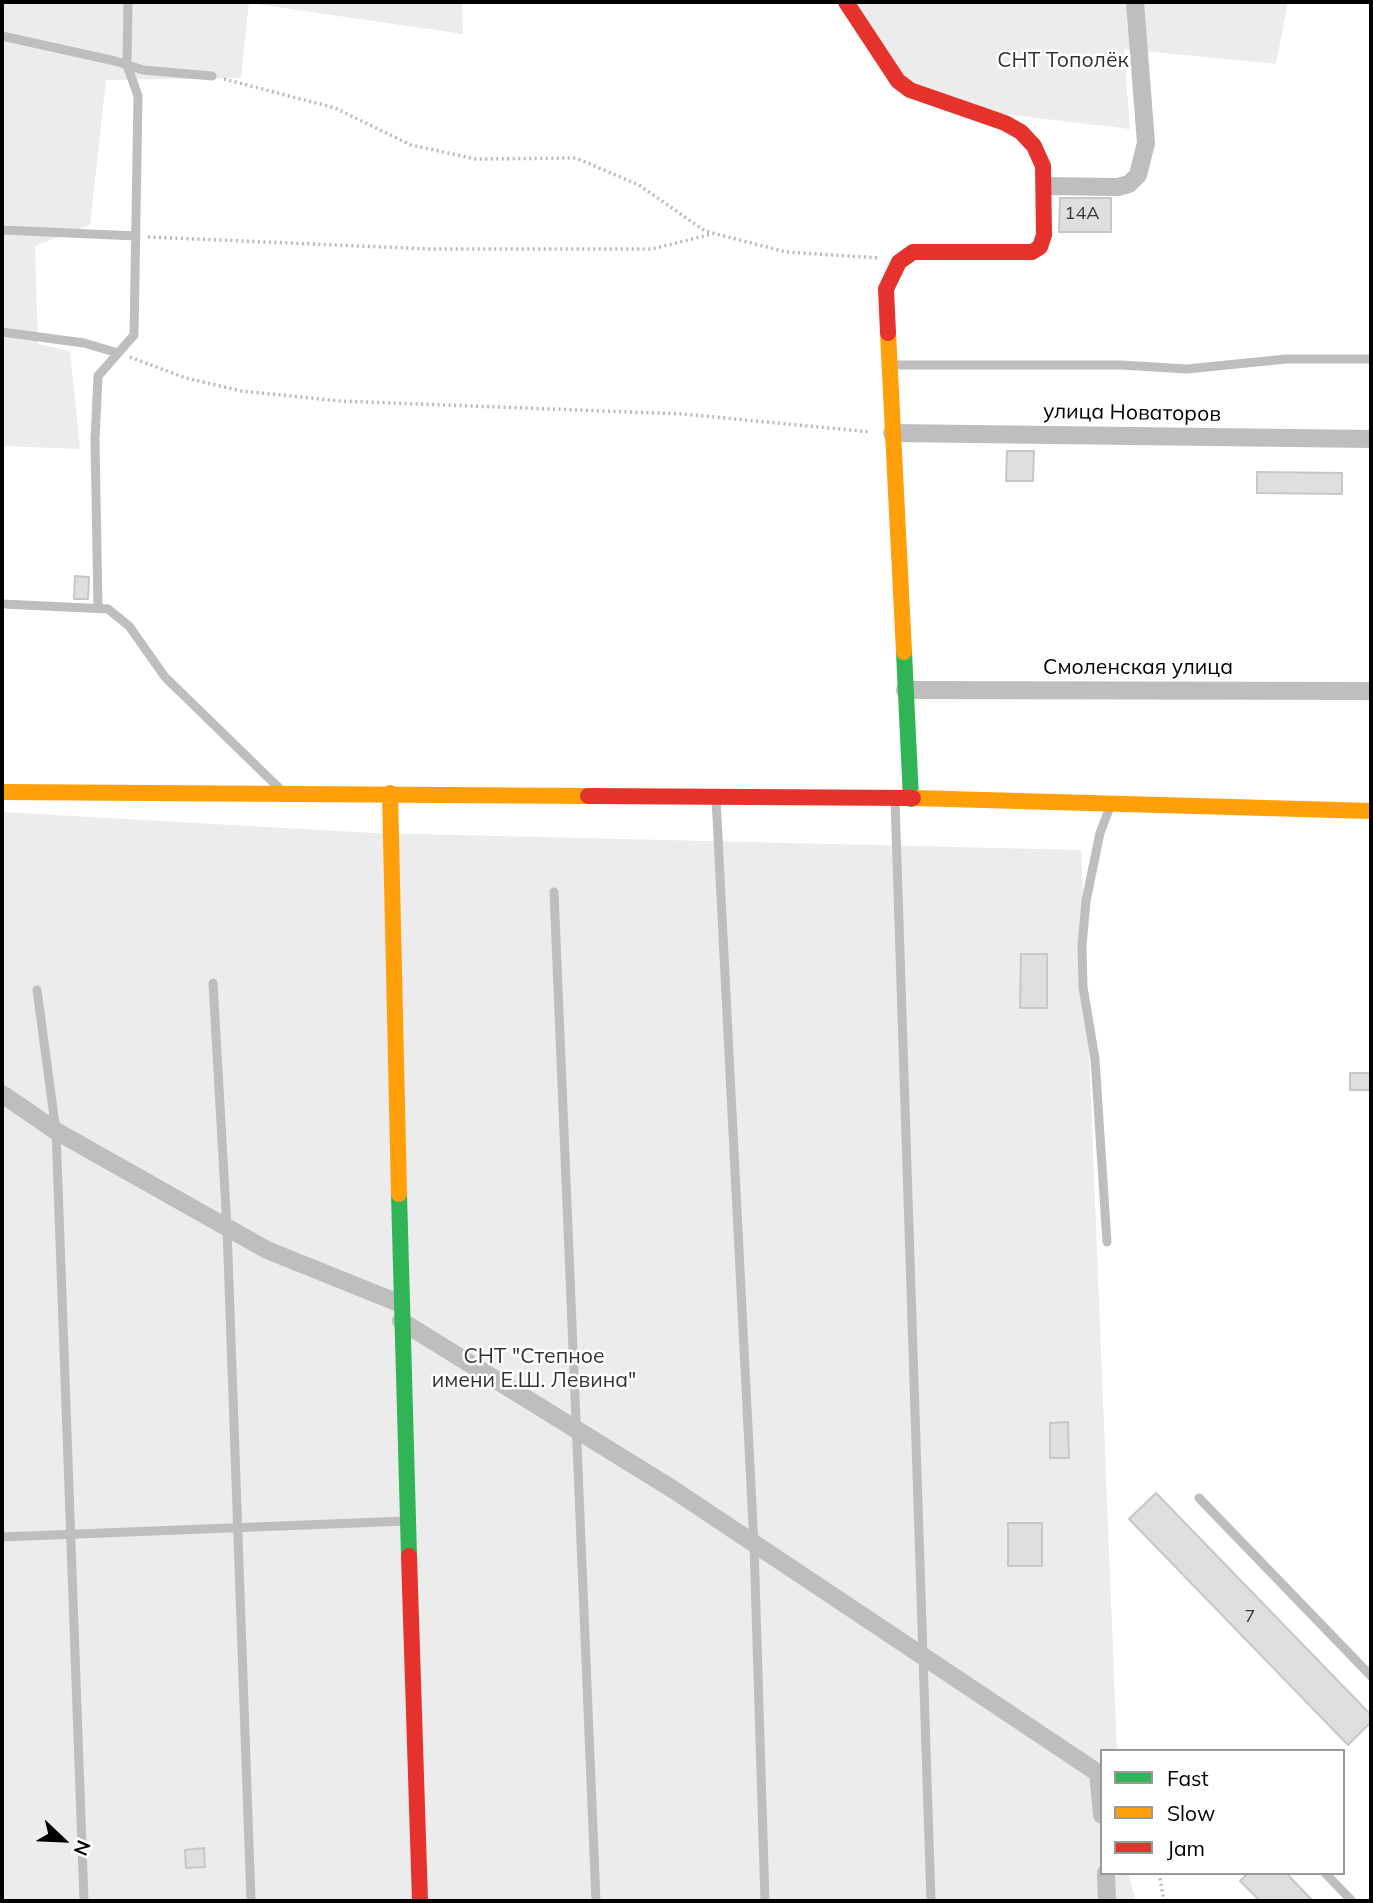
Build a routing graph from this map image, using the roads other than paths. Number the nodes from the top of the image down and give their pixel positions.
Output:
1 (128, 2) edge
2 (846, 2) edge
3 (1135, 2) edge
4 (2, 36) edge
5 (127, 65) junction
6 (212, 76) road end
7 (1045, 186) junction
8 (2, 230) edge
9 (136, 236) junction
10 (2, 332) edge
11 (118, 353) junction
12 (1371, 359) edge
13 (889, 365) junction
14 (892, 433) junction
15 (1371, 439) edge
16 (2, 604) edge
17 (98, 607) junction
18 (905, 690) junction
19 (1371, 691) edge
20 (2, 792) edge
21 (283, 792) junction
22 (390, 793) junction
23 (716, 796) junction
24 (903, 799) junction
25 (1110, 806) junction
26 (1371, 811) edge
27 (554, 892) dead end
28 (213, 983) dead end
29 (37, 990) dead end
30 (2, 1094) edge
31 (56, 1131) junction
32 (227, 1228) junction
33 (1107, 1242) dead end
34 (401, 1313) junction
35 (576, 1429) junction
36 (1199, 1498) dead end
37 (408, 1521) junction
38 (238, 1528) junction
39 (71, 1535) junction
40 (2, 1537) edge
41 (754, 1545) junction
42 (922, 1657) junction
43 (1371, 1676) edge
44 (1100, 1794) edge
45 (1106, 1875) edge
46 (1327, 1875) edge
47 (84, 1901) edge
48 (251, 1901) edge
49 (420, 1901) edge
50 (596, 1901) edge
51 (765, 1901) edge
52 (931, 1901) edge
53 (1107, 1901) edge
54 (1352, 1901) edge

1 - 5 lane
2 - 7 street
3 - 7 street
4 - 5 lane
5 - 6 lane
5 - 9 lane
7 - 13 street
8 - 9 lane
9 - 11 lane
10 - 11 lane
11 - 17 lane
12 - 13 lane
13 - 14 street
14 - 15 street, улица Новаторов
14 - 18 street
16 - 17 lane
17 - 21 lane
18 - 19 street, Смоленская улица
18 - 24 street
20 - 21 street
21 - 22 street
22 - 23 street
22 - 34 street
23 - 24 street
23 - 41 lane
24 - 25 street
24 - 42 lane
25 - 26 street
25 - 33 lane
27 - 35 lane
28 - 32 lane
29 - 31 lane
30 - 31 street
31 - 32 street
31 - 39 lane
32 - 34 street
32 - 38 lane
34 - 35 street
34 - 37 street
35 - 41 street
35 - 50 lane
36 - 43 lane
37 - 38 lane
37 - 49 street
38 - 39 lane
38 - 48 lane
39 - 40 lane
39 - 47 lane
41 - 42 street
41 - 51 lane
42 - 44 street
42 - 52 lane
45 - 53 street
46 - 54 lane

